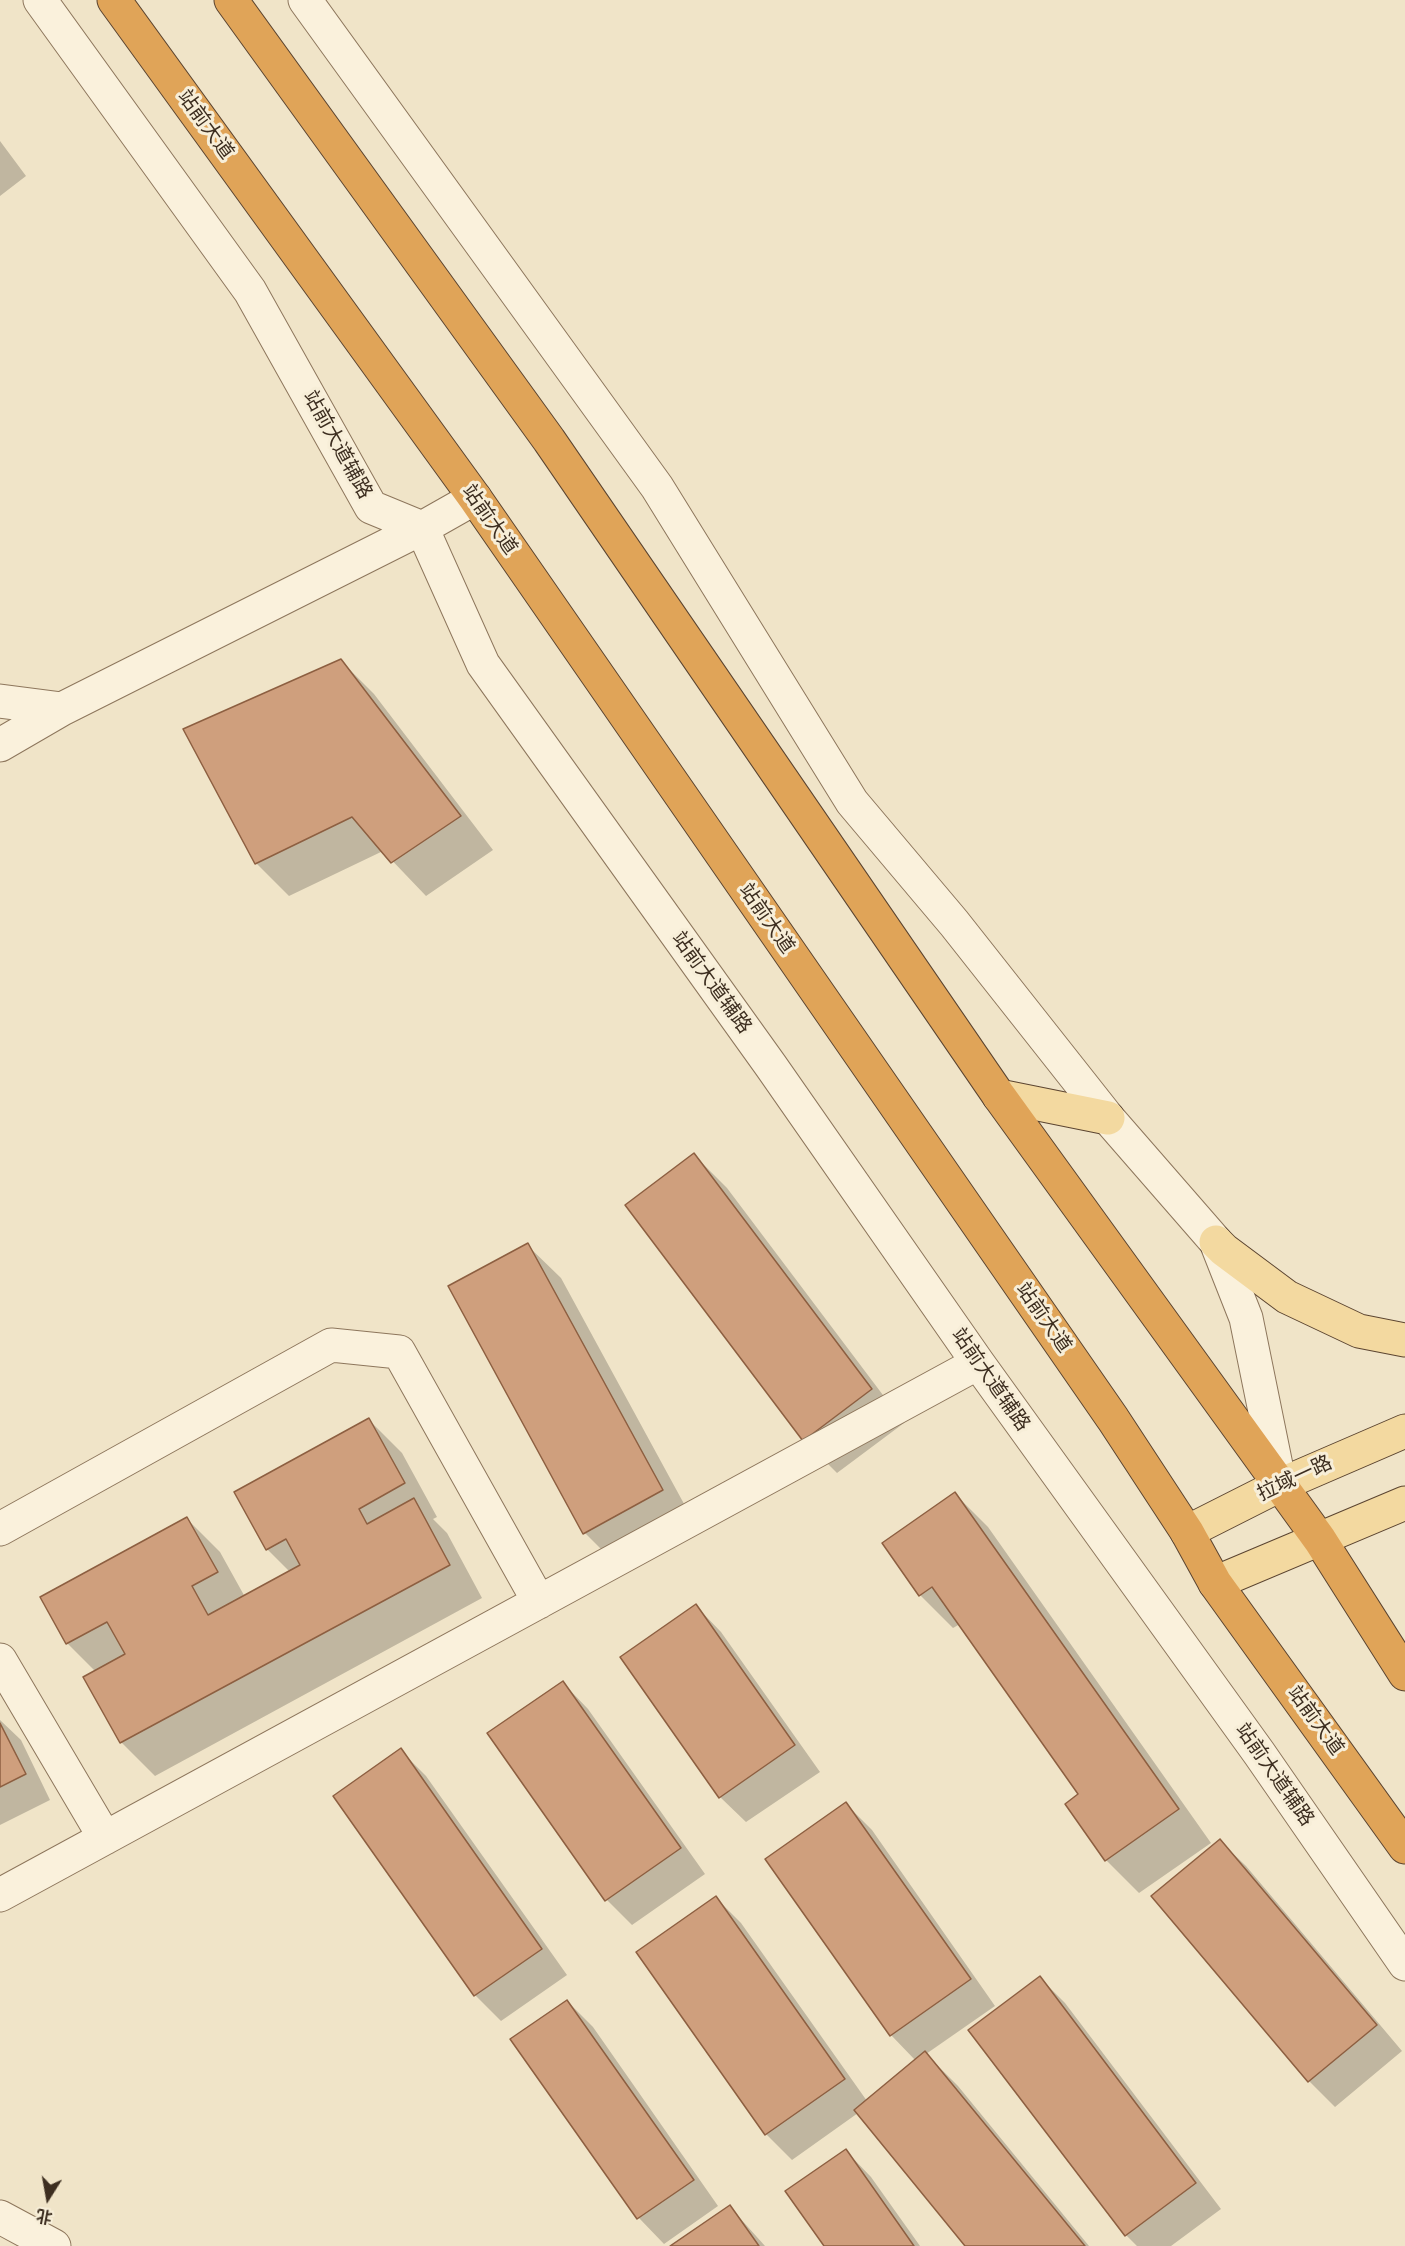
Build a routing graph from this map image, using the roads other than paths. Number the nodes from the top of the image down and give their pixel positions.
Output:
1 (40, 0) edge
2 (114, 0) edge
3 (231, 0) edge
4 (305, 0) edge
5 (475, 498) junction
6 (422, 528) junction
7 (0, 701) edge
8 (62, 710) junction
9 (0, 745) edge
10 (999, 1096) junction
11 (1108, 1118) junction
12 (1216, 1242) junction
13 (1405, 1340) edge
14 (978, 1363) junction
15 (1405, 1431) edge
16 (1280, 1485) junction
17 (1405, 1503) edge
18 (0, 1529) edge
19 (1187, 1532) junction
20 (1320, 1540) junction
21 (1215, 1583) junction
22 (539, 1602) junction
23 (0, 1660) edge
24 (1404, 1672) edge
25 (105, 1838) junction
26 (1405, 1847) edge
27 (0, 1895) edge
28 (1405, 1964) edge
29 (0, 2217) edge
30 (54, 2246) edge

1 - 6 street, 站前大道辅路
2 - 5 highway, 站前大道
3 - 10 highway
4 - 11 street
5 - 6 street
5 - 19 highway, 站前大道
6 - 8 street
6 - 14 street, 站前大道辅路
7 - 8 street
8 - 9 street
10 - 11 main road
10 - 16 highway
11 - 12 street
12 - 13 main road
12 - 16 street
14 - 22 street
14 - 28 street, 站前大道辅路
15 - 16 main road, 拉域一路
16 - 19 main road, 拉域一路
16 - 20 highway
17 - 20 main road
18 - 22 street
19 - 21 highway, 站前大道
20 - 21 main road
20 - 24 highway
21 - 26 highway, 站前大道
22 - 25 street
23 - 25 street
25 - 27 street
29 - 30 street

